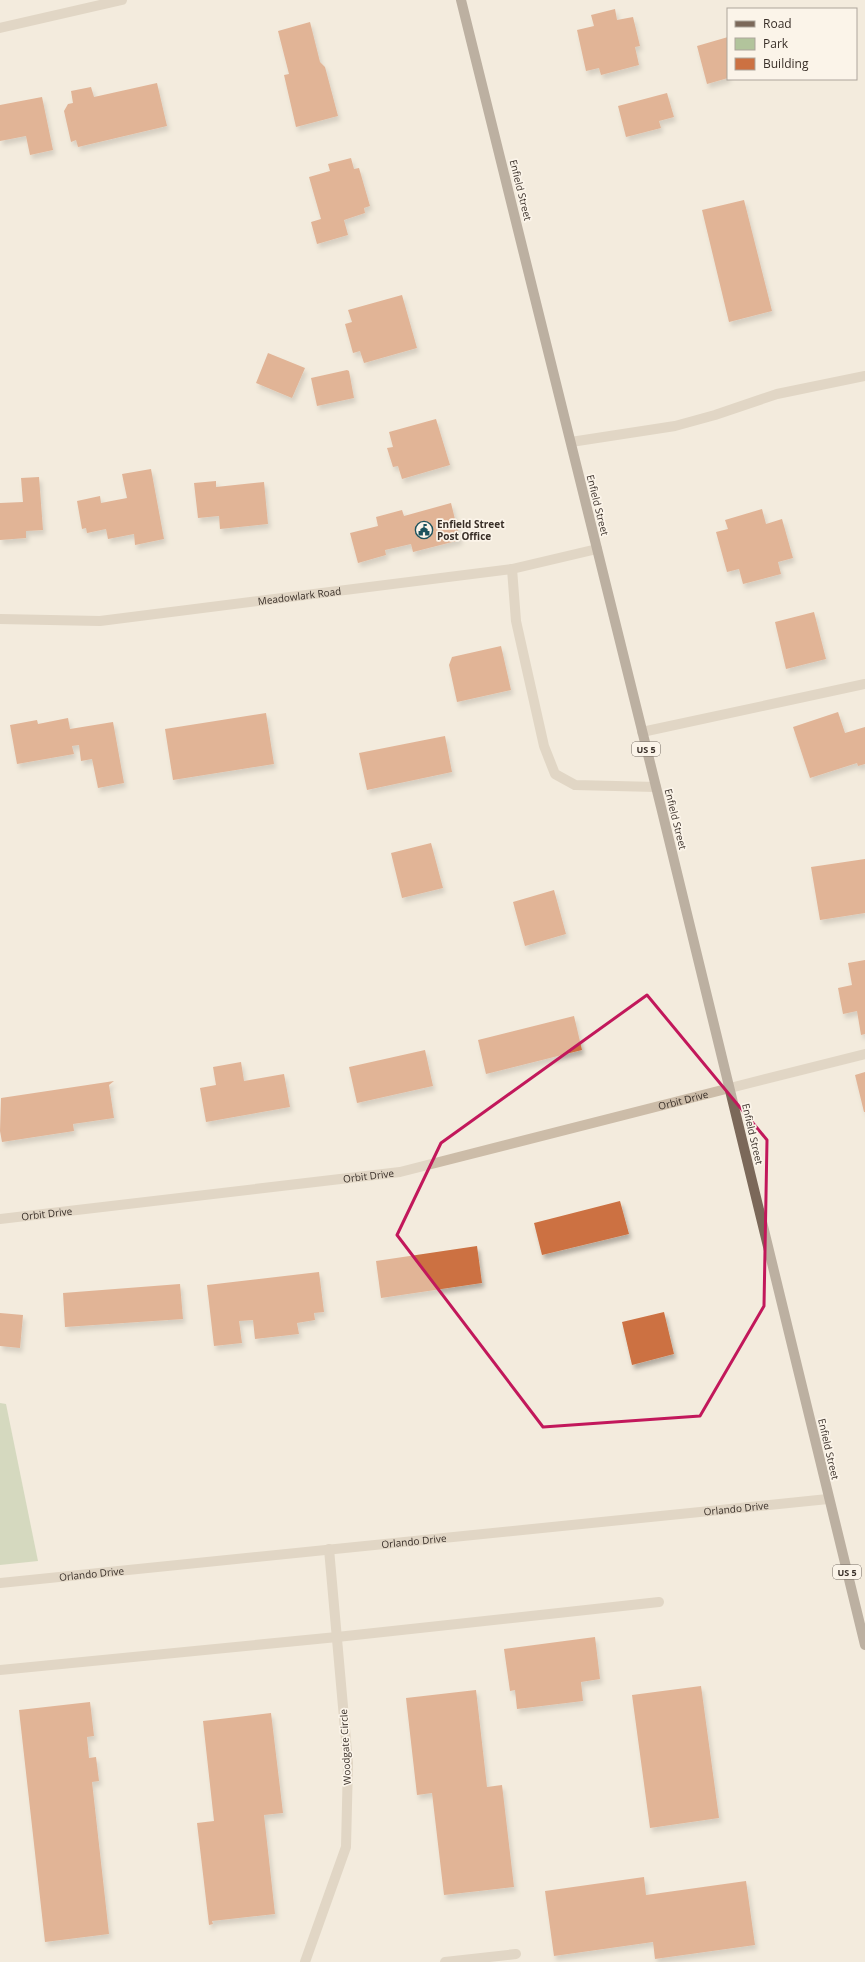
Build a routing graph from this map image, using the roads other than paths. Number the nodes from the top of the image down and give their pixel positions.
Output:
1 (122, 0) edge
2 (461, 0) edge
3 (0, 28) edge
4 (865, 376) edge
5 (571, 442) junction
6 (597, 549) junction
7 (512, 568) junction
8 (0, 619) edge
9 (865, 684) edge
10 (642, 732) junction
11 (656, 787) junction
12 (865, 1054) edge
13 (730, 1088) junction
14 (0, 1219) edge
15 (828, 1499) junction
16 (328, 1550) junction
17 (0, 1583) edge
18 (658, 1602) dead end
19 (337, 1637) junction
20 (865, 1645) edge
21 (0, 1670) edge
22 (516, 1954) dead end
23 (305, 1962) edge
24 (445, 1962) edge

1 - 3 street
2 - 5 main road, Enfield Street / US 5
4 - 5 street
5 - 6 main road, Enfield Street / US 5
6 - 7 street, Meadowlark Road
6 - 10 main road, Enfield Street / US 5
7 - 8 street, Meadowlark Road
7 - 11 street
9 - 10 street
10 - 11 main road, Enfield Street / US 5
11 - 13 main road, Enfield Street / US 5
12 - 13 street, Orbit Drive
13 - 14 street, Orbit Drive
13 - 15 main road, Enfield Street / US 5
15 - 16 street, Orlando Drive
15 - 20 main road, Enfield Street / US 5
16 - 17 street, Orlando Drive
16 - 19 street, Woodgate Circle
18 - 19 street
19 - 21 street
19 - 23 street, Woodgate Circle
22 - 24 street

